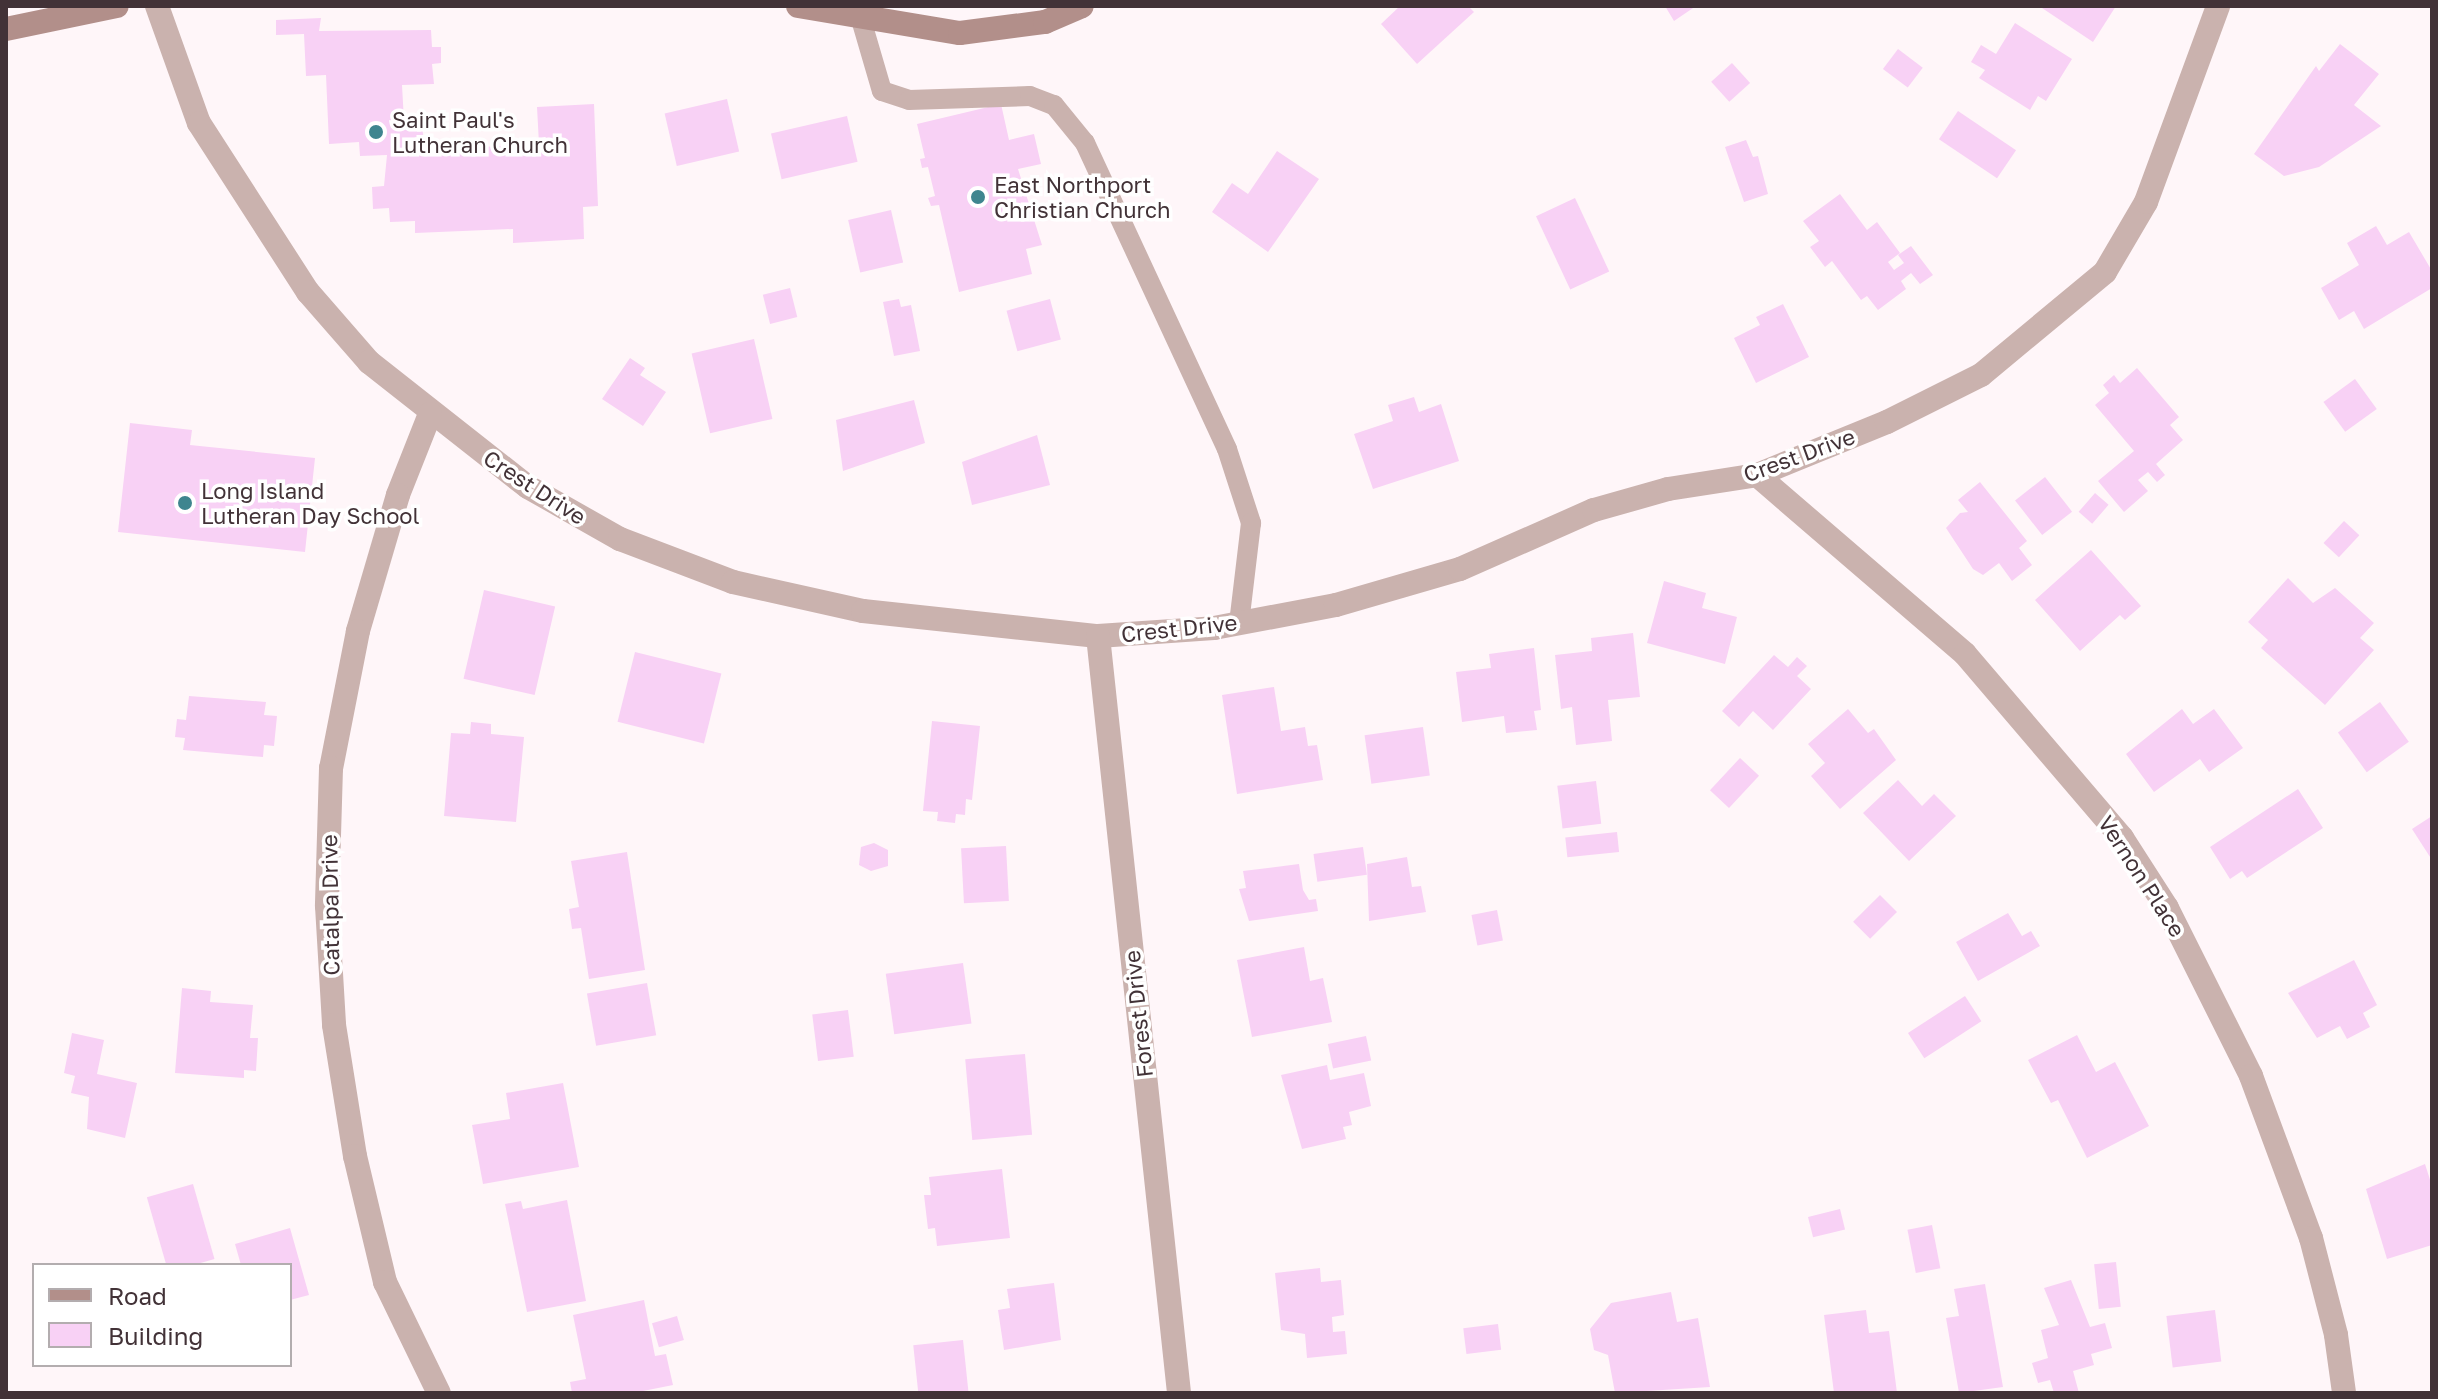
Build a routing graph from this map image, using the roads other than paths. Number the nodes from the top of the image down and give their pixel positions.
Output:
1 (117, 6) edge
2 (157, 6) edge
3 (798, 6) edge
4 (1082, 6) edge
5 (2218, 6) edge
6 (860, 16) junction
7 (6, 29) edge
8 (430, 414) junction
9 (1757, 475) junction
10 (1239, 623) junction
11 (1098, 636) junction
12 (439, 1393) edge
13 (1179, 1393) edge
14 (2344, 1393) edge

1 - 7 main road
2 - 8 street, Crest Drive
3 - 6 main road
4 - 6 main road
5 - 9 street, Crest Drive
6 - 10 lane
8 - 11 street, Crest Drive
8 - 12 street, Catalpa Drive
9 - 10 street, Crest Drive
9 - 14 street, Vernon Place
10 - 11 street, Crest Drive
11 - 13 street, Forest Drive

